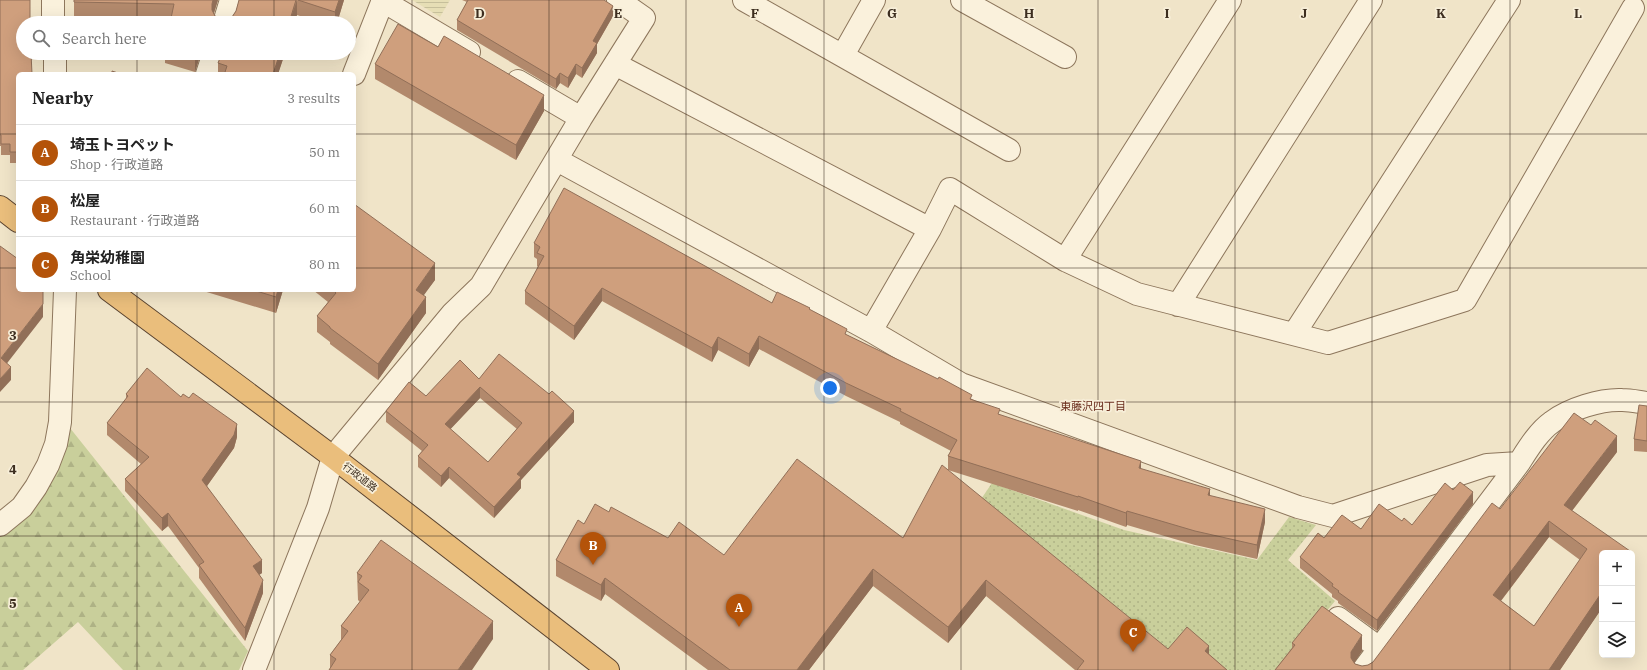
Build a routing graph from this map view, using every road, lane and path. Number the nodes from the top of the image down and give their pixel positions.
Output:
1 (53, 0) edge
2 (231, 0) edge
3 (618, 0) edge
4 (744, 0) edge
5 (874, 0) edge
6 (962, 0) edge
7 (1230, 0) edge
8 (1371, 0) edge
9 (1509, 0) edge
10 (383, 1) edge
11 (1633, 8) edge
12 (54, 16) edge
13 (226, 16) edge
14 (843, 55) junction
15 (1065, 57) dead end
16 (55, 60) edge
17 (212, 60) edge
18 (615, 64) junction
19 (55, 72) edge
20 (208, 72) edge
21 (355, 72) edge
22 (581, 118) junction
23 (1009, 150) dead end
24 (556, 160) junction
25 (0, 207) edge
26 (16, 219) edge
27 (930, 229) junction
28 (1065, 260) junction
29 (65, 292) edge
30 (112, 292) edge
31 (1178, 305) junction
32 (871, 330) junction
33 (1294, 334) junction
34 (1647, 403) edge
35 (333, 457) junction
36 (1519, 463) junction
37 (0, 524) edge
38 (1329, 612) edge
39 (1379, 648) junction
40 (254, 670) edge
41 (608, 670) edge
42 (1363, 670) edge

1 - 12 street
2 - 13 street
3 - 18 street
4 - 14 street
5 - 14 street
6 - 15 street
7 - 28 street
8 - 31 street
9 - 33 street
10 - 21 street
10 - 22 street
11 - 33 street
14 - 23 street
16 - 19 street
17 - 20 street
18 - 22 street
18 - 27 street
22 - 24 street
24 - 32 street
24 - 35 street
25 - 26 highway
27 - 28 street
27 - 32 street
28 - 31 street
29 - 37 street
30 - 35 highway, 行政道路
31 - 33 street
32 - 36 street
34 - 36 street
35 - 40 street
35 - 41 highway, 行政道路
36 - 39 street
38 - 39 street
39 - 42 street

